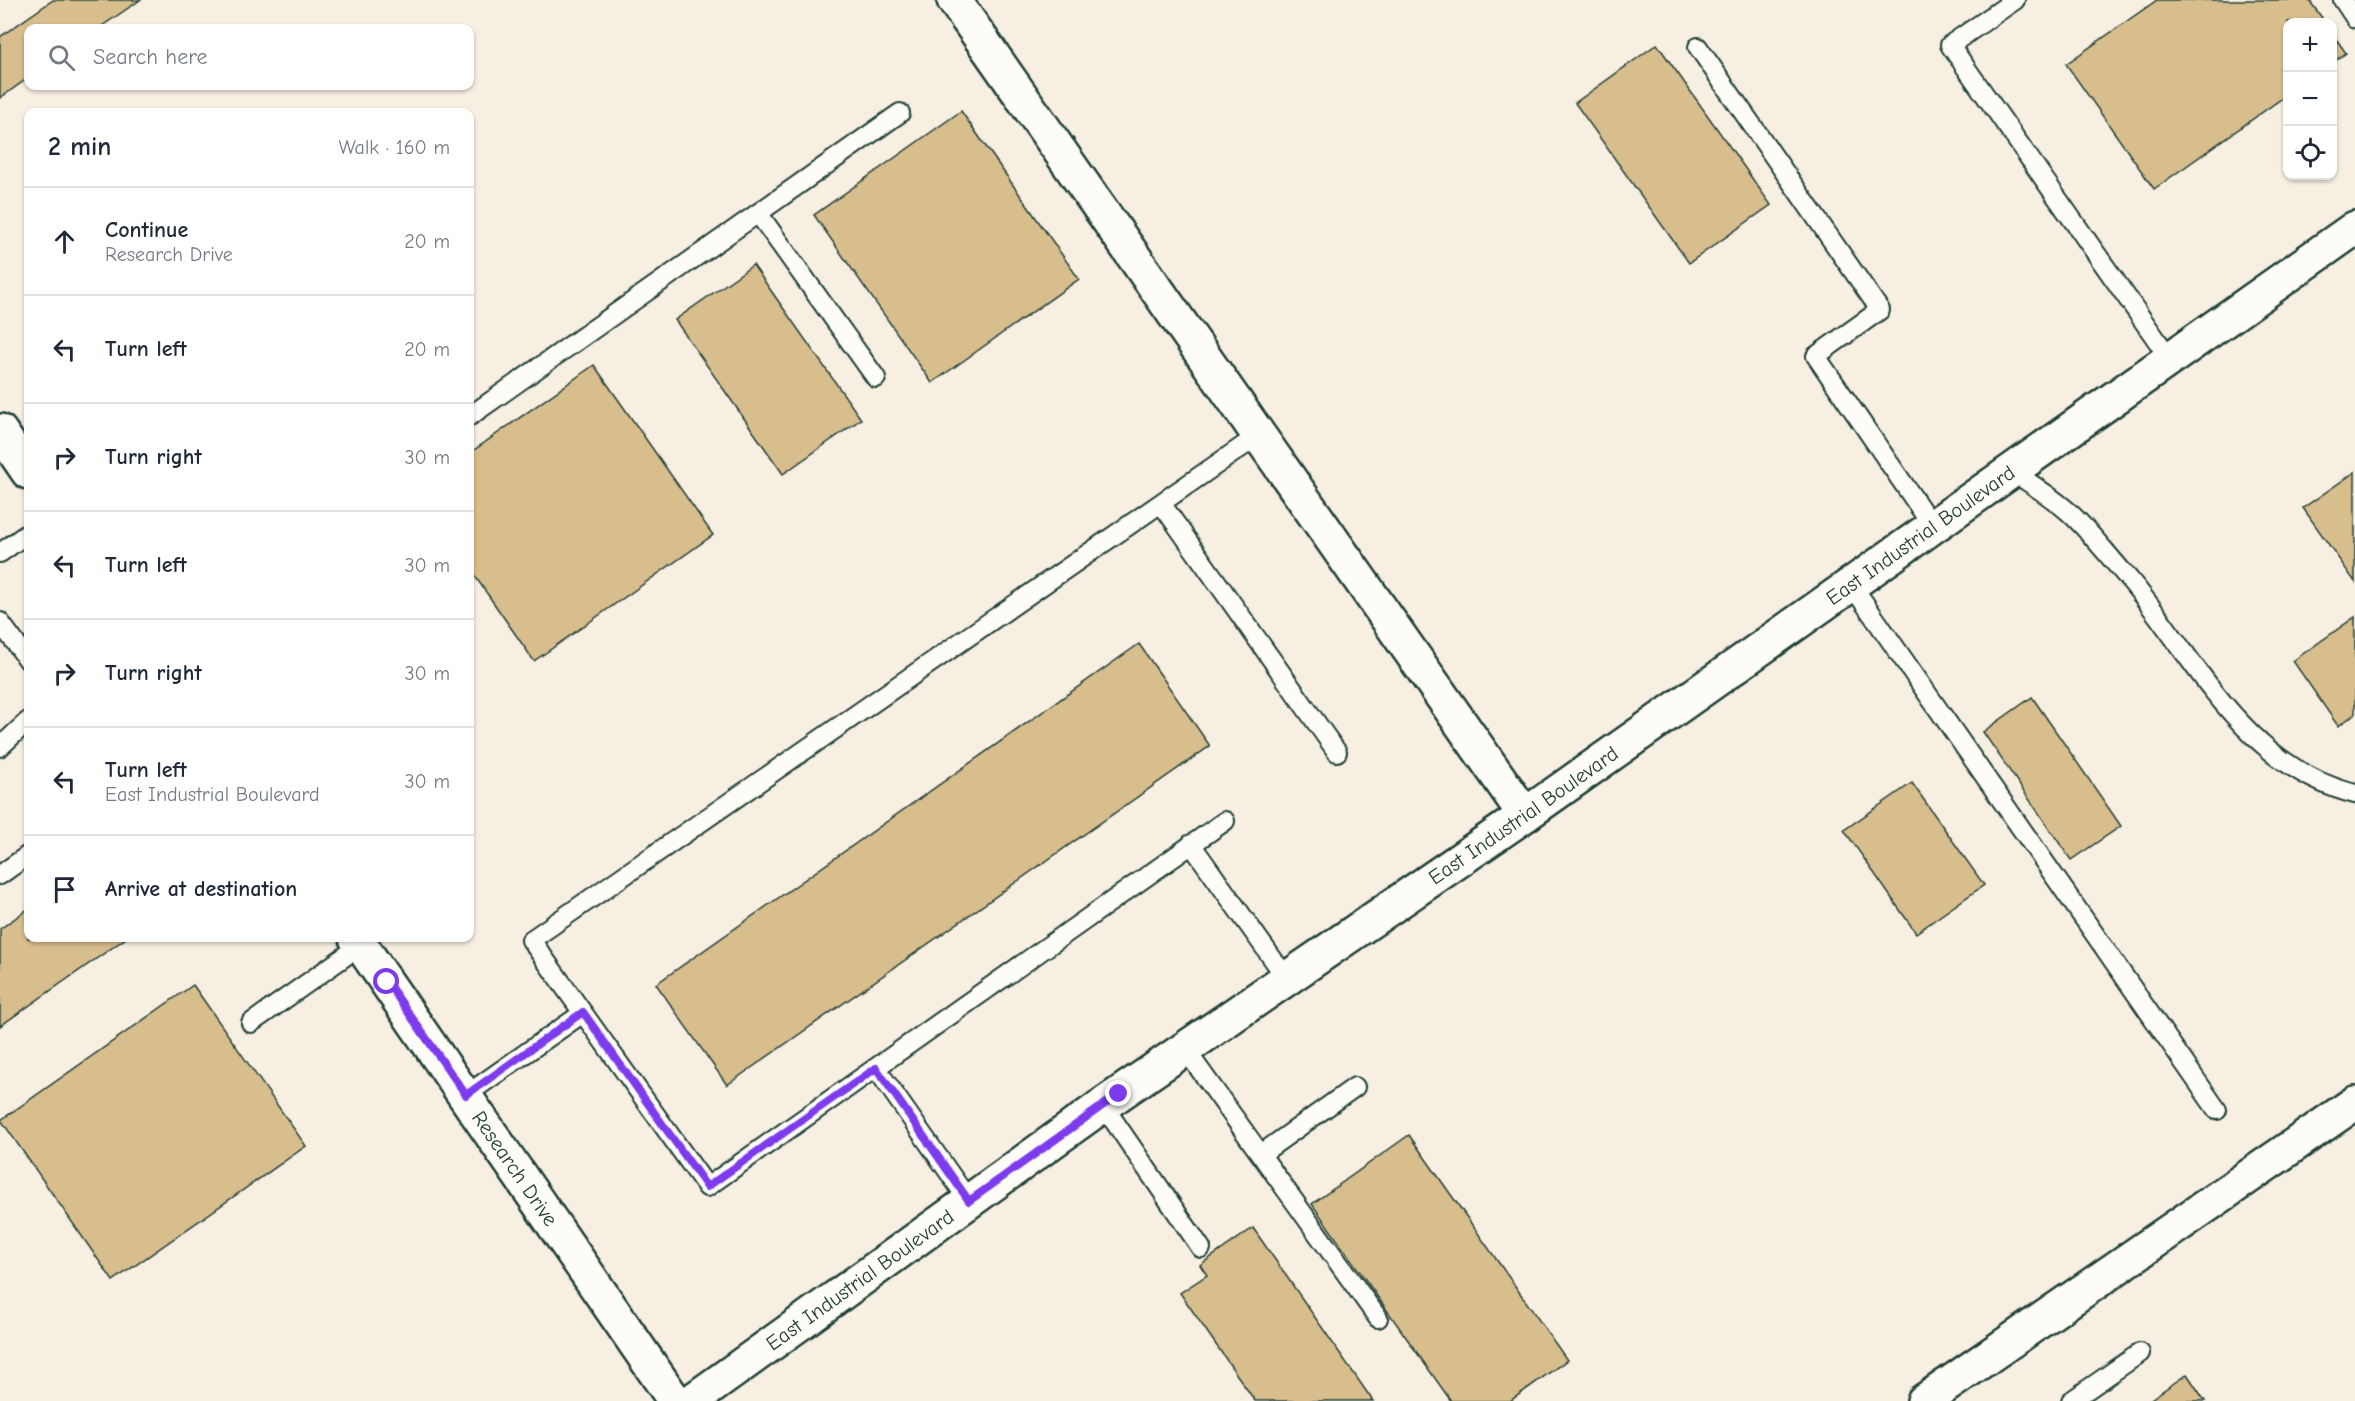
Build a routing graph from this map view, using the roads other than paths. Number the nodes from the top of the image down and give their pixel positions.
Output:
1 (954, 0) edge
2 (2014, 0) edge
3 (2343, 0) edge
4 (2355, 18) edge
5 (1698, 47) dead end
6 (900, 113) dead end
7 (758, 213) junction
8 (2355, 228) edge
9 (2170, 359) junction
10 (876, 378) dead end
11 (474, 413) edge
12 (0, 431) edge
13 (1259, 435) junction
14 (24, 466) edge
15 (2013, 471) junction
16 (1161, 503) junction
17 (1933, 527) junction
18 (24, 536) edge
19 (0, 553) edge
20 (1851, 584) junction
21 (0, 622) edge
22 (24, 655) edge
23 (24, 726) edge
24 (0, 747) edge
25 (1337, 752) dead end
26 (2355, 794) edge
27 (1525, 815) junction
28 (1225, 821) dead end
29 (1191, 844) junction
30 (24, 858) edge
31 (0, 875) edge
32 (357, 942) edge
33 (359, 942) edge
34 (1287, 979) junction
35 (583, 1012) junction
36 (251, 1023) dead end
37 (1185, 1049) junction
38 (876, 1068) junction
39 (1355, 1087) dead end
40 (466, 1095) junction
41 (2355, 1103) edge
42 (1103, 1105) junction
43 (2217, 1110) dead end
44 (1261, 1154) junction
45 (969, 1201) junction
46 (1201, 1248) dead end
47 (1378, 1318) dead end
48 (2140, 1353) dead end
49 (675, 1401) edge
50 (692, 1401) edge
51 (1924, 1401) edge
52 (2072, 1401) edge

1 - 13 street
2 - 9 lane
3 - 4 lane
5 - 17 lane
6 - 7 lane
7 - 10 lane
7 - 11 lane
8 - 9 street, East Industrial Boulevard
9 - 15 street, East Industrial Boulevard
12 - 14 street
13 - 16 lane
13 - 27 street
15 - 17 street, East Industrial Boulevard
15 - 26 lane
16 - 25 lane
16 - 35 lane
17 - 20 street, East Industrial Boulevard
18 - 19 lane
20 - 27 street, East Industrial Boulevard
20 - 43 lane
21 - 22 lane
23 - 24 lane
27 - 34 street, East Industrial Boulevard
28 - 29 lane
29 - 34 lane
29 - 38 lane
30 - 31 lane
32 - 36 lane
33 - 40 street, Research Drive
34 - 37 street, East Industrial Boulevard
35 - 38 lane
35 - 40 lane
37 - 42 street, East Industrial Boulevard
37 - 44 lane
38 - 45 lane
39 - 44 lane
40 - 49 street, Research Drive
41 - 51 street
42 - 45 street, East Industrial Boulevard
42 - 46 lane
44 - 47 lane
45 - 50 street, East Industrial Boulevard
48 - 52 lane

